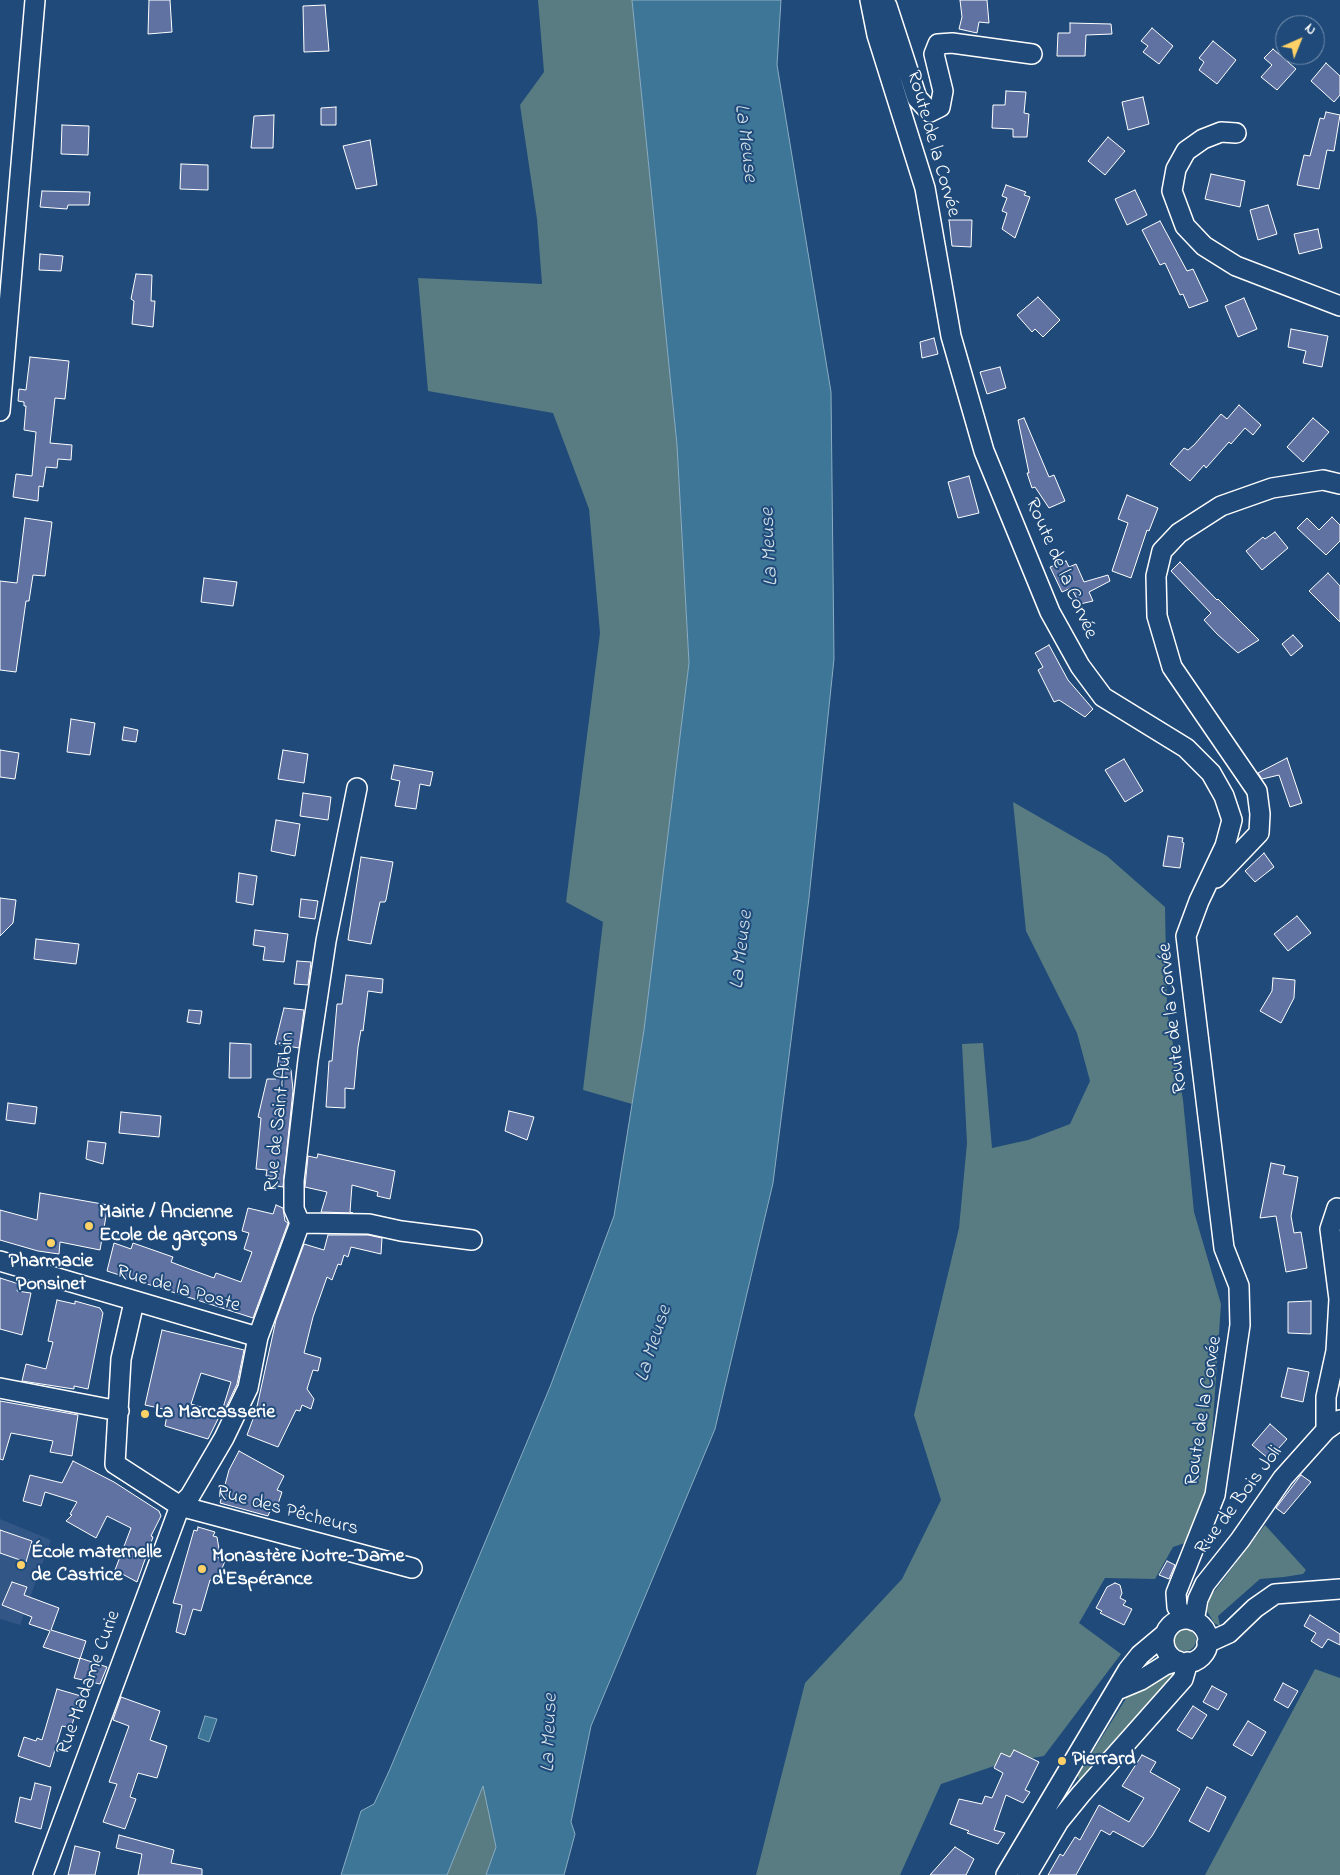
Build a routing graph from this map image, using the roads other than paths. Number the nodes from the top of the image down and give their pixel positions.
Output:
1 (35, 0) edge
2 (870, 0) edge
3 (875, 0) edge
4 (1032, 54) dead end
5 (1236, 133) dead end
6 (1340, 306) edge
7 (0, 411) edge
8 (1340, 484) edge
9 (357, 788) dead end
10 (1204, 891) junction
11 (1337, 1208) dead end
12 (300, 1223) junction
13 (472, 1240) dead end
14 (0, 1261) edge
15 (134, 1302) junction
16 (258, 1337) junction
17 (0, 1388) edge
18 (119, 1412) junction
19 (1333, 1425) edge
20 (180, 1506) junction
21 (412, 1568) dead end
22 (1340, 1589) edge
23 (1190, 1620) junction
24 (1165, 1634) junction
25 (1207, 1643) junction
26 (1183, 1661) junction
27 (1117, 1690) junction
28 (43, 1875) edge
29 (1006, 1875) edge
30 (1027, 1875) edge

1 - 7 street
2 - 10 street, Route de la Corvée
3 - 4 street
5 - 6 street
8 - 10 street
9 - 12 street, Rue de Saint-Aubin
10 - 23 street, Route de la Corvée
11 - 19 street
12 - 13 street
12 - 16 street
14 - 15 street, Rue de la Poste
15 - 16 street, Rue de la Poste
15 - 18 street
16 - 20 street
17 - 18 street
18 - 20 street, Rue des Pêcheurs
19 - 23 street, Rue de Bois Joli
20 - 21 street, Rue des Pêcheurs
20 - 28 street, Rue Madame Curie
22 - 25 street
23 - 24 street
23 - 25 street
24 - 26 street
24 - 27 street
25 - 26 street
26 - 27 street
26 - 30 street
27 - 29 street

